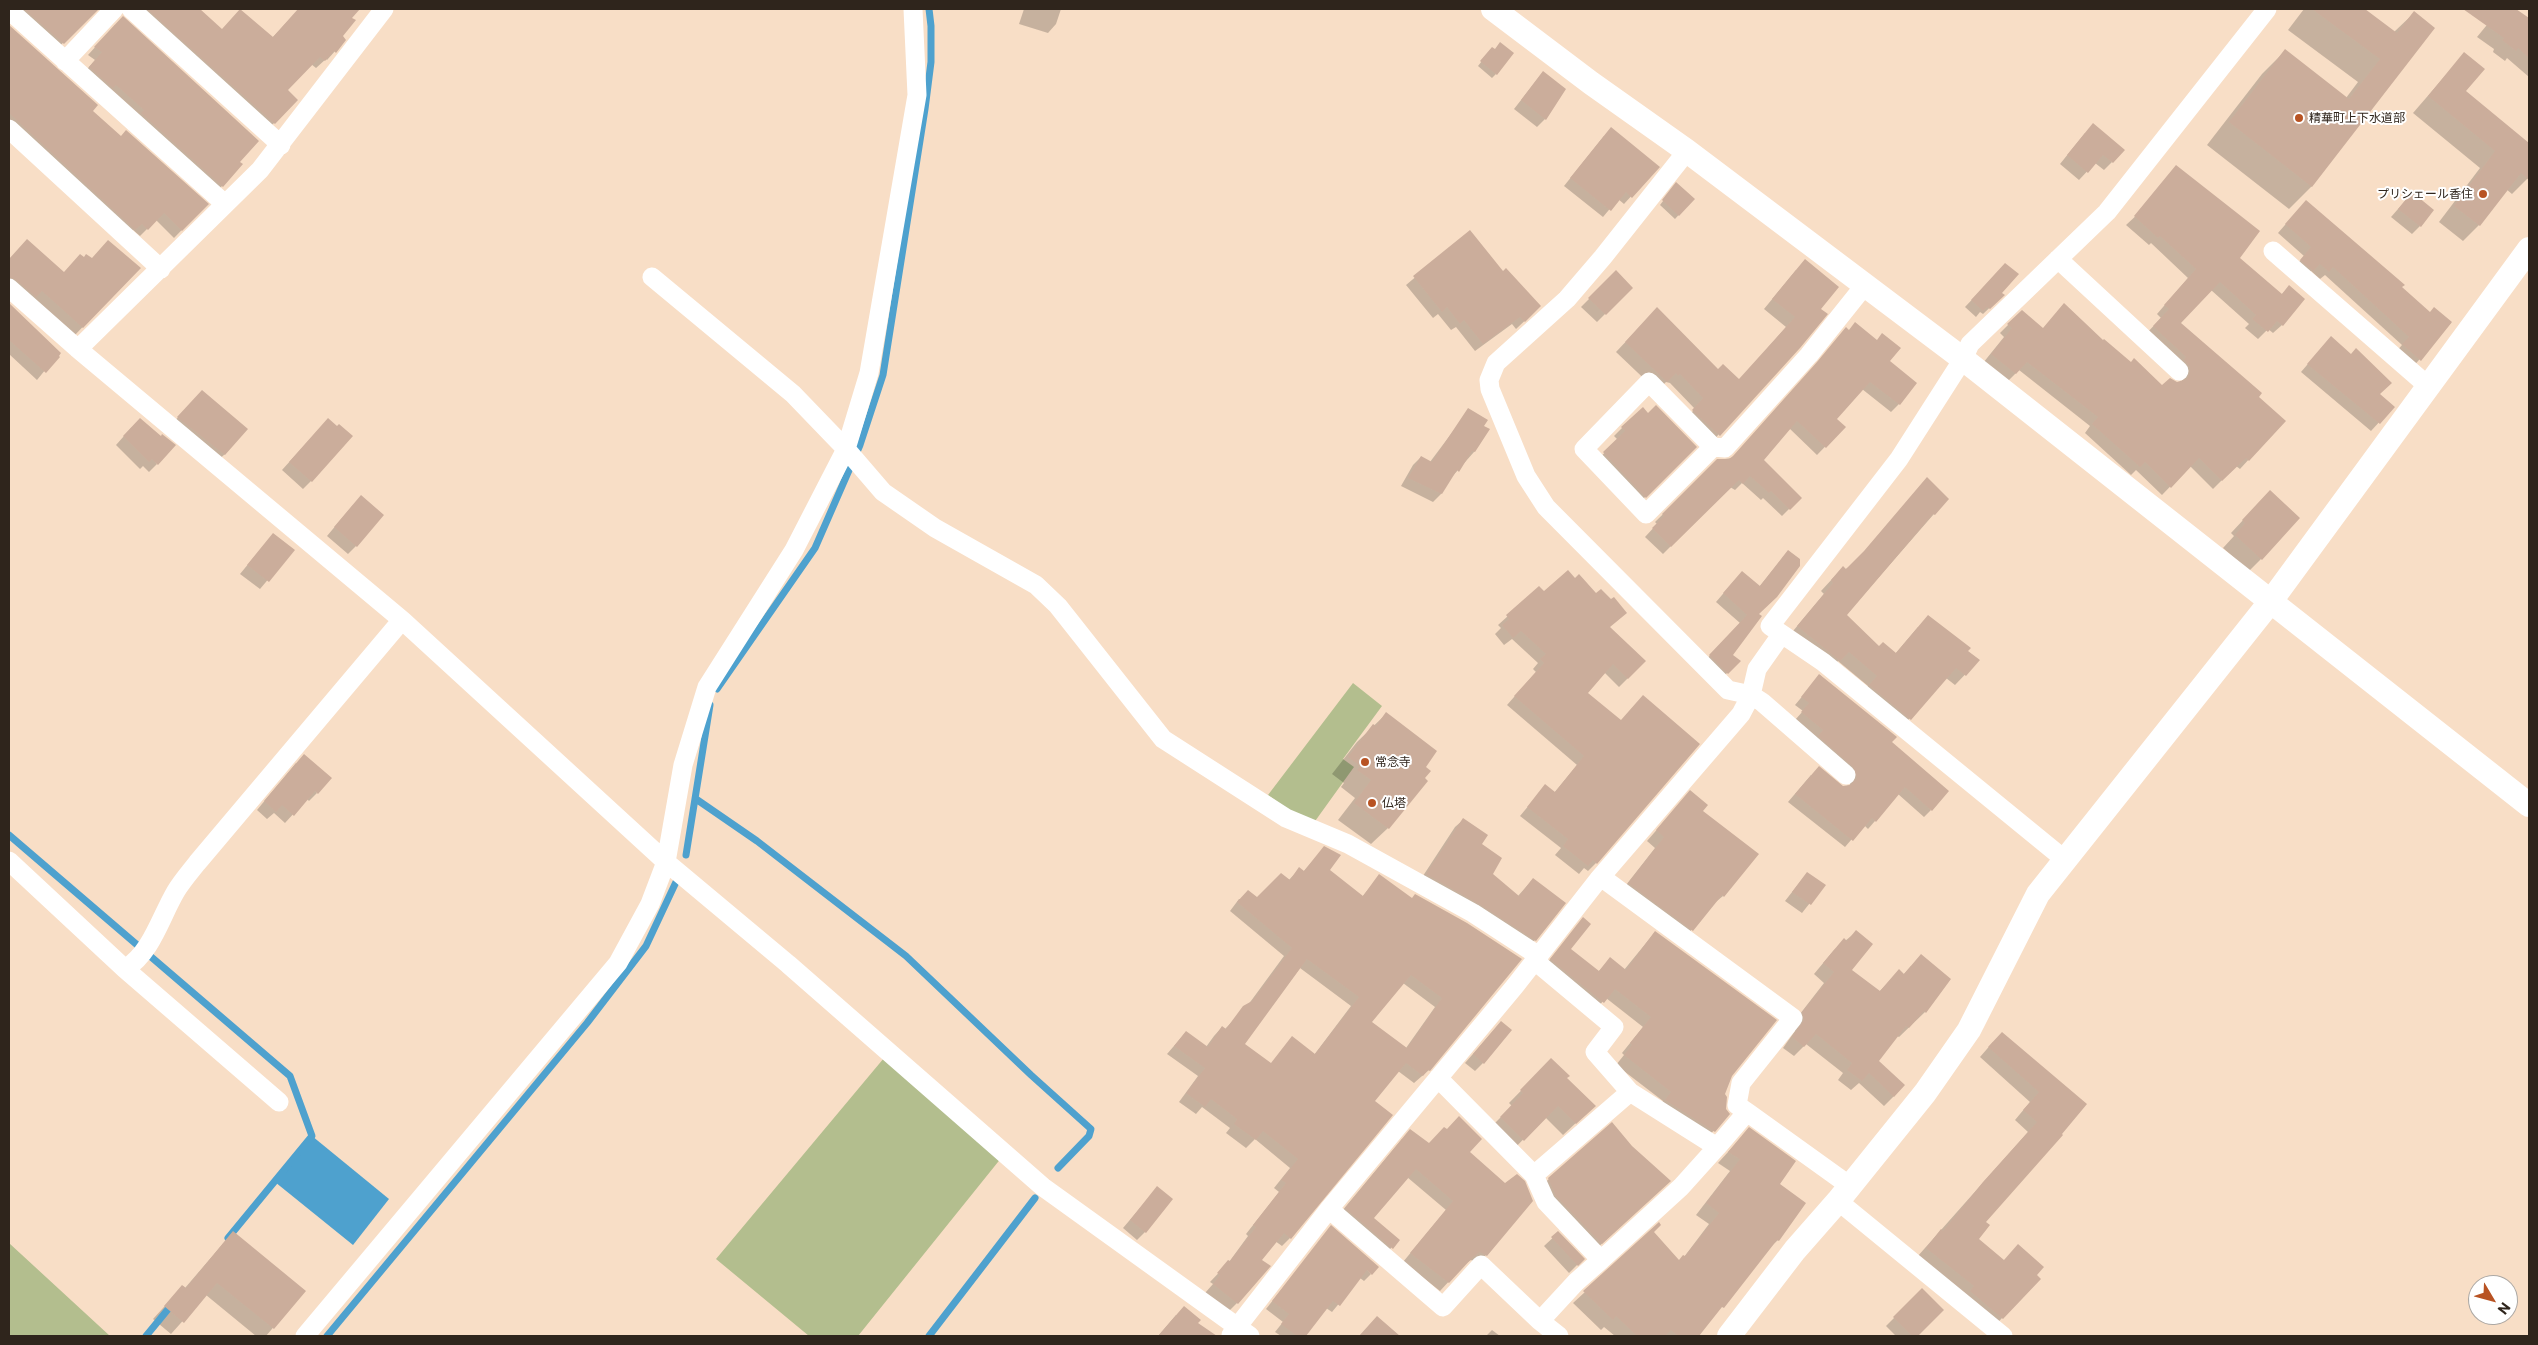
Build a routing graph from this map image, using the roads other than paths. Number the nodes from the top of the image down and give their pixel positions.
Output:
1 (114, 9) edge
2 (130, 9) edge
3 (913, 9) edge
4 (1493, 9) edge
5 (2267, 9) edge
6 (9, 10) edge
7 (378, 11) edge
8 (65, 61) junction
9 (9, 129) edge
10 (281, 144) junction
11 (1687, 151) junction
12 (225, 204) junction
13 (2529, 249) edge
14 (2273, 251) dead end
15 (2058, 259) junction
16 (161, 268) junction
17 (652, 277) dead end
18 (1865, 285) junction
19 (9, 288) edge
20 (78, 349) junction
21 (1963, 359) junction
22 (2179, 371) dead end
23 (2428, 386) junction
24 (1713, 447) junction
25 (846, 448) junction
26 (2271, 601) junction
27 (402, 620) junction
28 (1781, 635) junction
29 (1751, 695) junction
30 (1846, 775) dead end
31 (2529, 805) edge
32 (2064, 859) junction
33 (9, 861) edge
34 (666, 862) junction
35 (1601, 877) junction
36 (1537, 958) junction
37 (126, 969) junction
38 (1438, 1078) junction
39 (1630, 1092) junction
40 (279, 1102) dead end
41 (1747, 1112) junction
42 (1716, 1147) junction
43 (1534, 1175) junction
44 (1844, 1194) junction
45 (1328, 1209) junction
46 (1602, 1260) junction
47 (1540, 1322) junction
48 (1239, 1333) edge
49 (306, 1336) edge
50 (1559, 1336) edge
51 (1729, 1336) edge
52 (2003, 1336) edge

1 - 8 street
2 - 10 street
3 - 25 street
4 - 11 street
5 - 15 street
6 - 8 street
7 - 10 street
8 - 12 street
9 - 16 street
10 - 12 street
11 - 18 street
11 - 29 street
12 - 16 street
13 - 23 street
14 - 23 street
15 - 21 street
15 - 22 street
16 - 20 street
17 - 25 street
18 - 21 street
18 - 24 street
19 - 20 street
20 - 27 street
21 - 26 street
21 - 28 street
23 - 26 street
24 - 24 street
25 - 34 street
25 - 36 street
26 - 31 street
26 - 32 street
27 - 34 street
27 - 37 street
28 - 29 street
28 - 32 street
29 - 30 street
29 - 35 street
32 - 44 street
33 - 37 street
34 - 48 street
34 - 49 street
35 - 36 street
35 - 41 street
36 - 38 street
36 - 39 street
37 - 40 street
38 - 43 street
38 - 45 street
39 - 42 street
39 - 43 street
41 - 42 street
41 - 44 street
42 - 46 street
43 - 46 street
44 - 51 street
44 - 52 street
45 - 47 street
45 - 48 street
46 - 47 street
47 - 50 street

